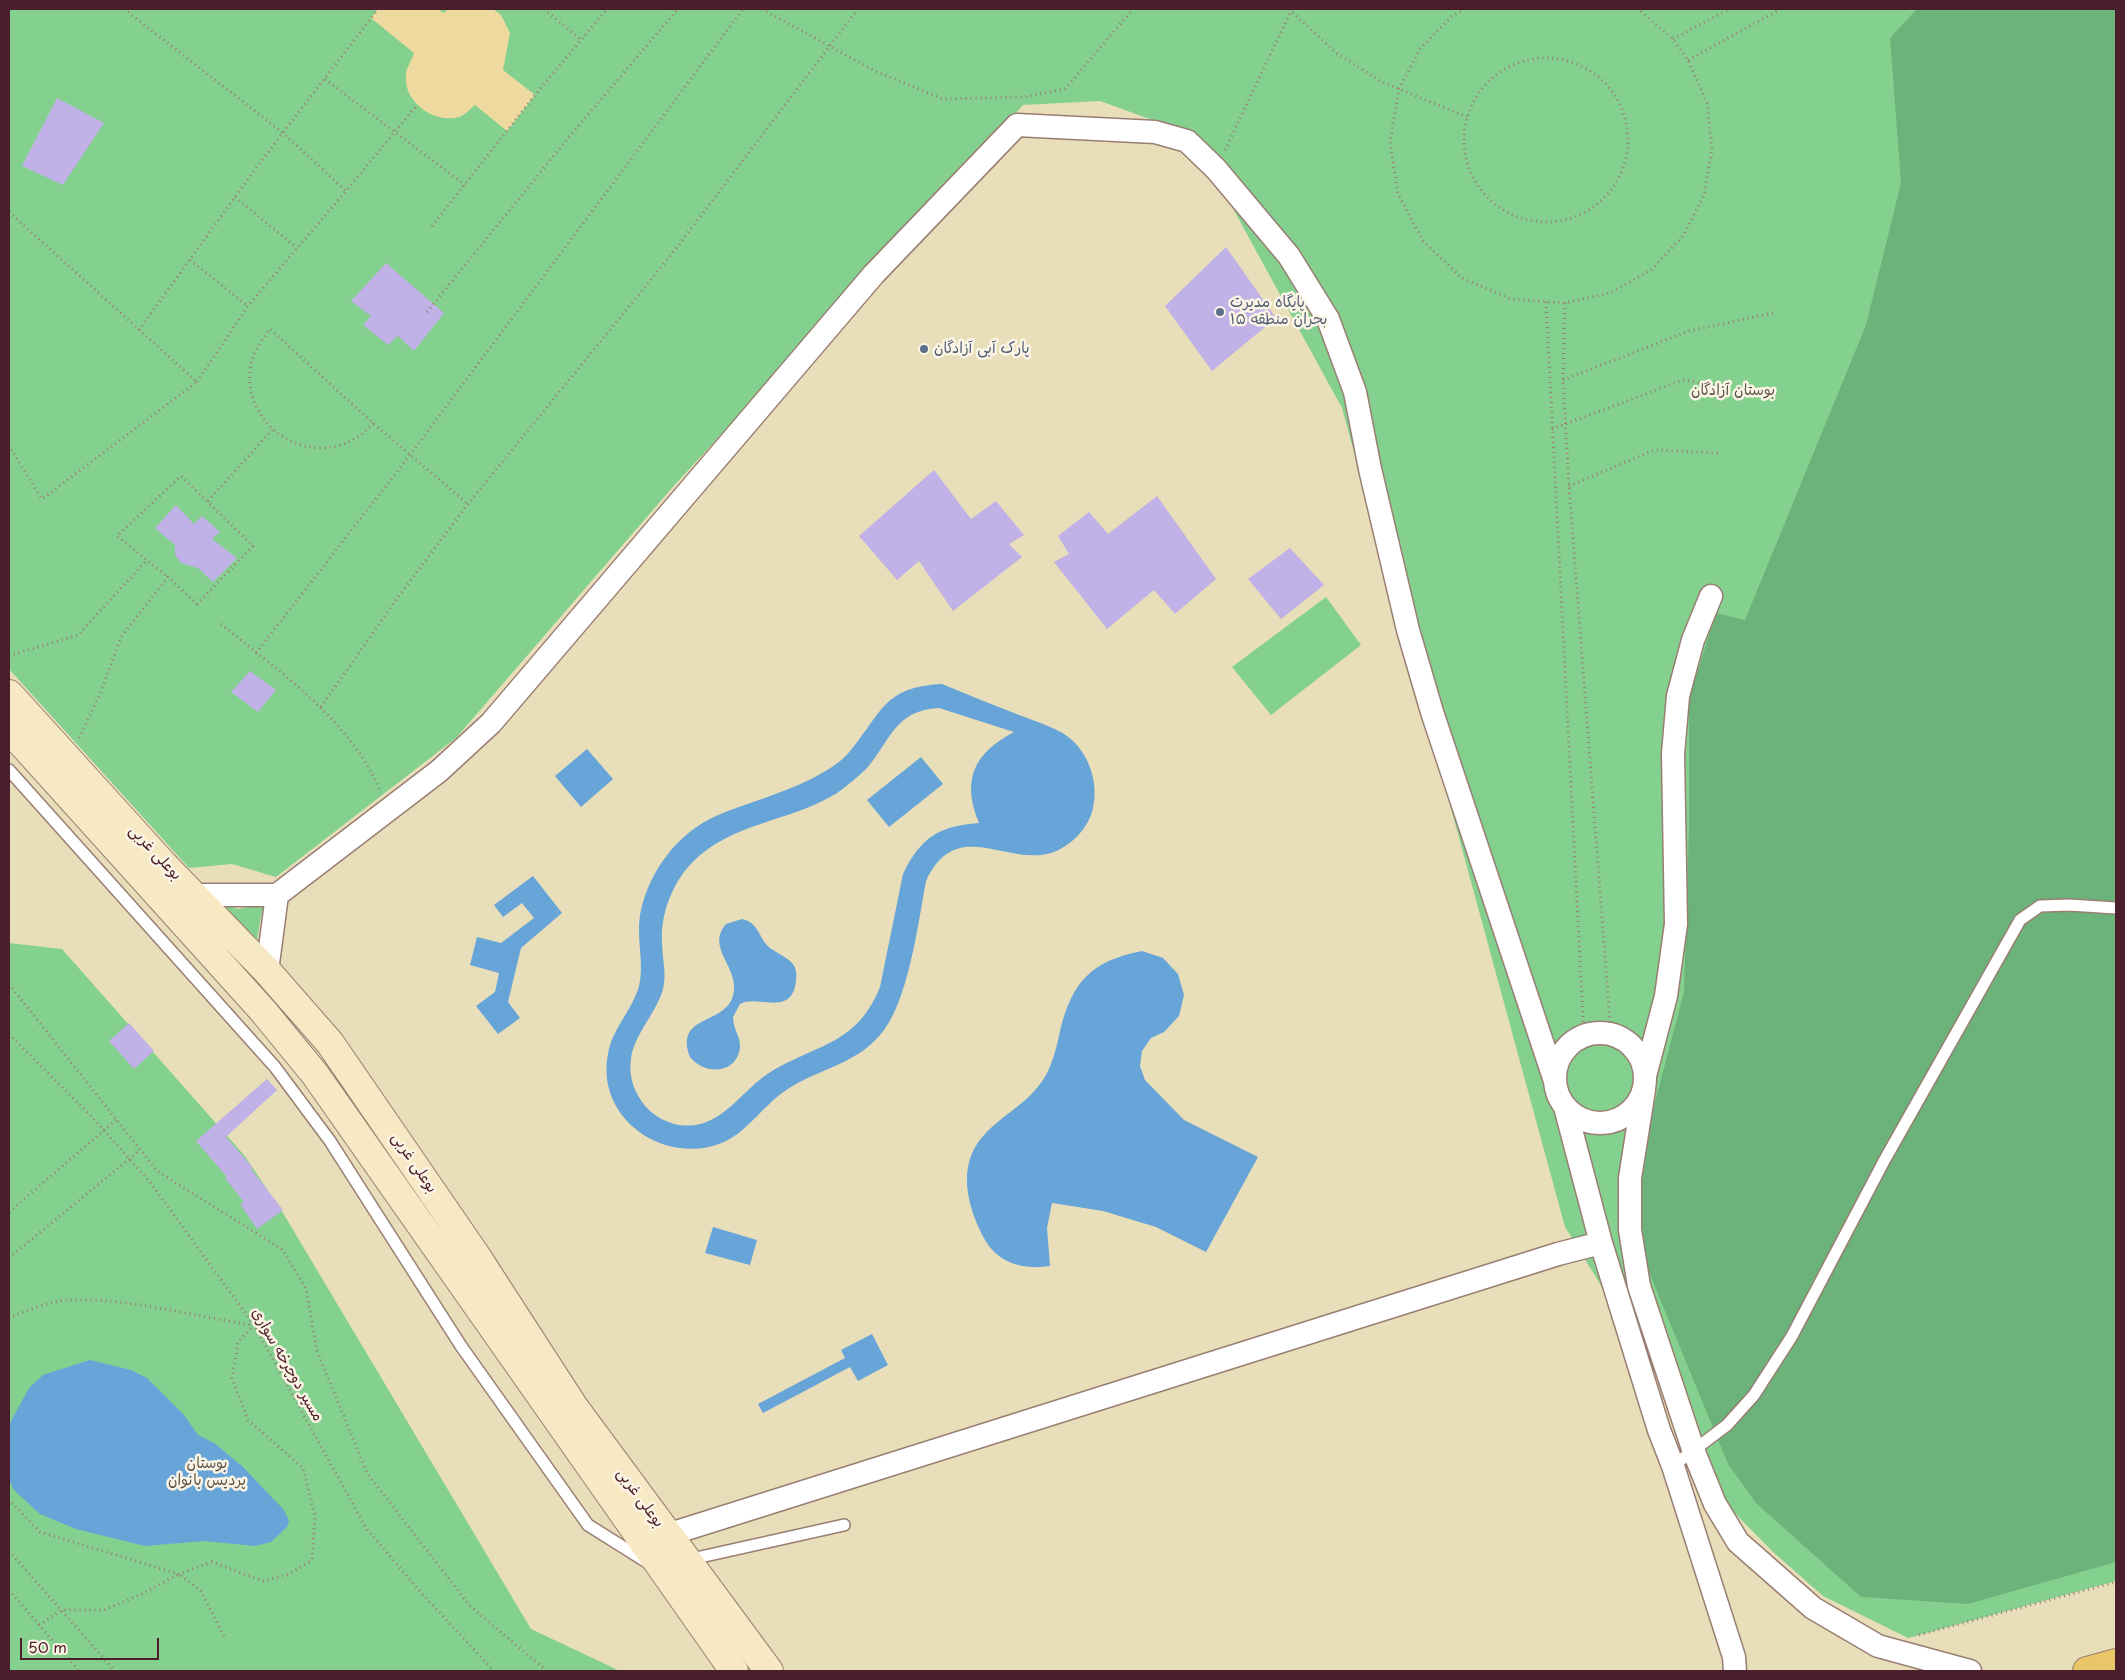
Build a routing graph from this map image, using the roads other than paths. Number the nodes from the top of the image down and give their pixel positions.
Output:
1 (1711, 596) dead end
2 (9, 694) edge
3 (9, 729) edge
4 (9, 770) edge
5 (195, 895) junction
6 (277, 895) junction
7 (2116, 908) edge
8 (267, 971) junction
9 (1555, 1081) junction
10 (1644, 1083) junction
11 (1565, 1107) junction
12 (1601, 1243) junction
13 (1694, 1452) junction
14 (1673, 1466) junction
15 (844, 1524) dead end
16 (667, 1535) junction
17 (676, 1567) junction
18 (2116, 1663) edge
19 (734, 1671) edge
20 (769, 1671) edge
21 (1735, 1671) edge
22 (1970, 1671) edge
23 (2087, 1671) edge

1 - 10 street
2 - 5 main road, بوعلی غربی
3 - 17 main road, بوعلی غربی
4 - 17 lane
5 - 6 street
5 - 8 main road, بوعلی غربی
6 - 8 street
6 - 9 street
7 - 13 lane
8 - 16 main road, بوعلی غربی
9 - 10 street
9 - 11 street
10 - 11 street
10 - 13 street
11 - 12 street
12 - 14 street
12 - 16 street
13 - 14 lane
13 - 22 street
14 - 21 street
15 - 17 lane
16 - 17 main road, بوعلی غربی
17 - 19 main road, بوعلی غربی
17 - 20 main road, بوعلی غربی
18 - 23 main road

